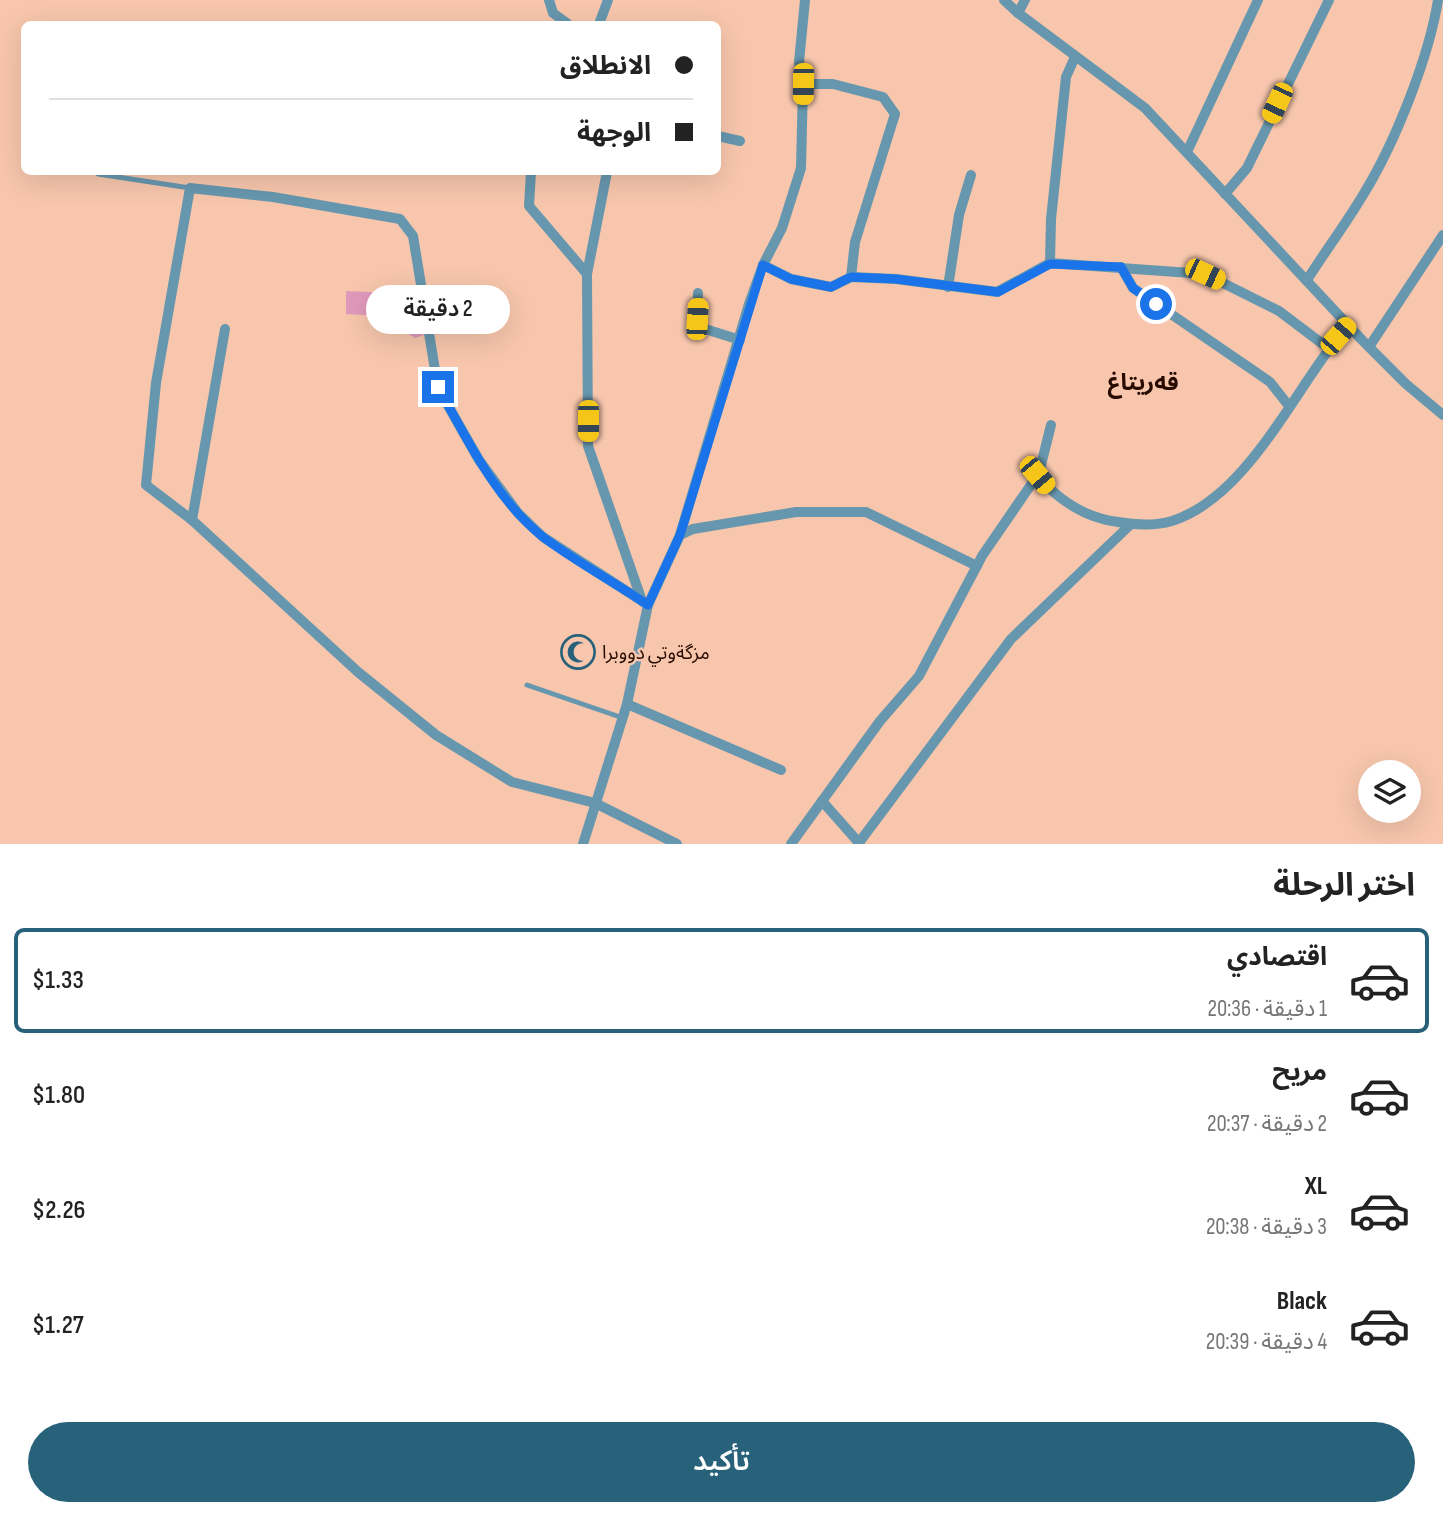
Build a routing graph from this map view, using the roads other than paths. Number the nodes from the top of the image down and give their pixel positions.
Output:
1 (549, 0) edge
2 (608, 0) edge
3 (805, 0) edge
4 (1004, 0) edge
5 (1026, 0) edge
6 (1258, 0) edge
7 (1329, 0) edge
8 (1439, 6) edge
9 (1018, 13) junction
10 (564, 21) edge
11 (600, 21) edge
12 (1075, 57) junction
13 (803, 84) junction
14 (721, 137) edge
15 (740, 141) dead end
16 (1187, 152) junction
17 (105, 175) edge
18 (531, 175) edge
19 (606, 175) edge
20 (971, 175) dead end
21 (190, 188) junction
22 (1225, 194) junction
23 (1443, 235) edge
24 (1050, 264) junction
25 (763, 265) junction
26 (1121, 267) junction
27 (587, 274) junction
28 (851, 277) junction
29 (1307, 280) junction
30 (948, 287) junction
31 (698, 293) dead end
32 (1348, 325) junction
33 (225, 328) dead end
34 (740, 340) junction
35 (1369, 347) junction
36 (1328, 348) junction
37 (1289, 406) junction
38 (1442, 409) edge
39 (1051, 425) dead end
40 (1037, 475) junction
41 (192, 520) junction
42 (1131, 524) junction
43 (680, 535) junction
44 (977, 566) junction
45 (645, 603) junction
46 (527, 685) dead end
47 (627, 704) junction
48 (620, 717) junction
49 (781, 771) dead end
50 (822, 801) junction
51 (595, 803) junction
52 (859, 843) edge
53 (583, 844) edge
54 (677, 844) edge
55 (791, 844) edge

1 - 10 street
2 - 11 street
3 - 13 street
4 - 9 street
5 - 9 street
6 - 16 street
7 - 22 street
8 - 29 street
9 - 12 street
12 - 16 street
12 - 24 street
13 - 25 street
13 - 28 street
14 - 15 street
16 - 22 street
17 - 21 lane
18 - 27 street
19 - 27 street
20 - 30 street
21 - 41 street
21 - 45 street
22 - 29 street
23 - 35 street
24 - 26 street
24 - 30 street
25 - 28 street
25 - 34 street
26 - 36 street
26 - 37 street
27 - 45 street
28 - 30 street
29 - 32 street
31 - 34 street
32 - 35 street
32 - 36 street
33 - 41 street
34 - 43 street
35 - 38 street
36 - 37 street
37 - 42 street
39 - 40 street
40 - 42 street
40 - 44 street
41 - 51 street
42 - 52 street
43 - 44 street
43 - 45 street
44 - 50 street
45 - 47 street
46 - 48 lane
47 - 48 street
47 - 49 street
48 - 51 street
50 - 52 street
50 - 55 street
51 - 53 street
51 - 54 street

